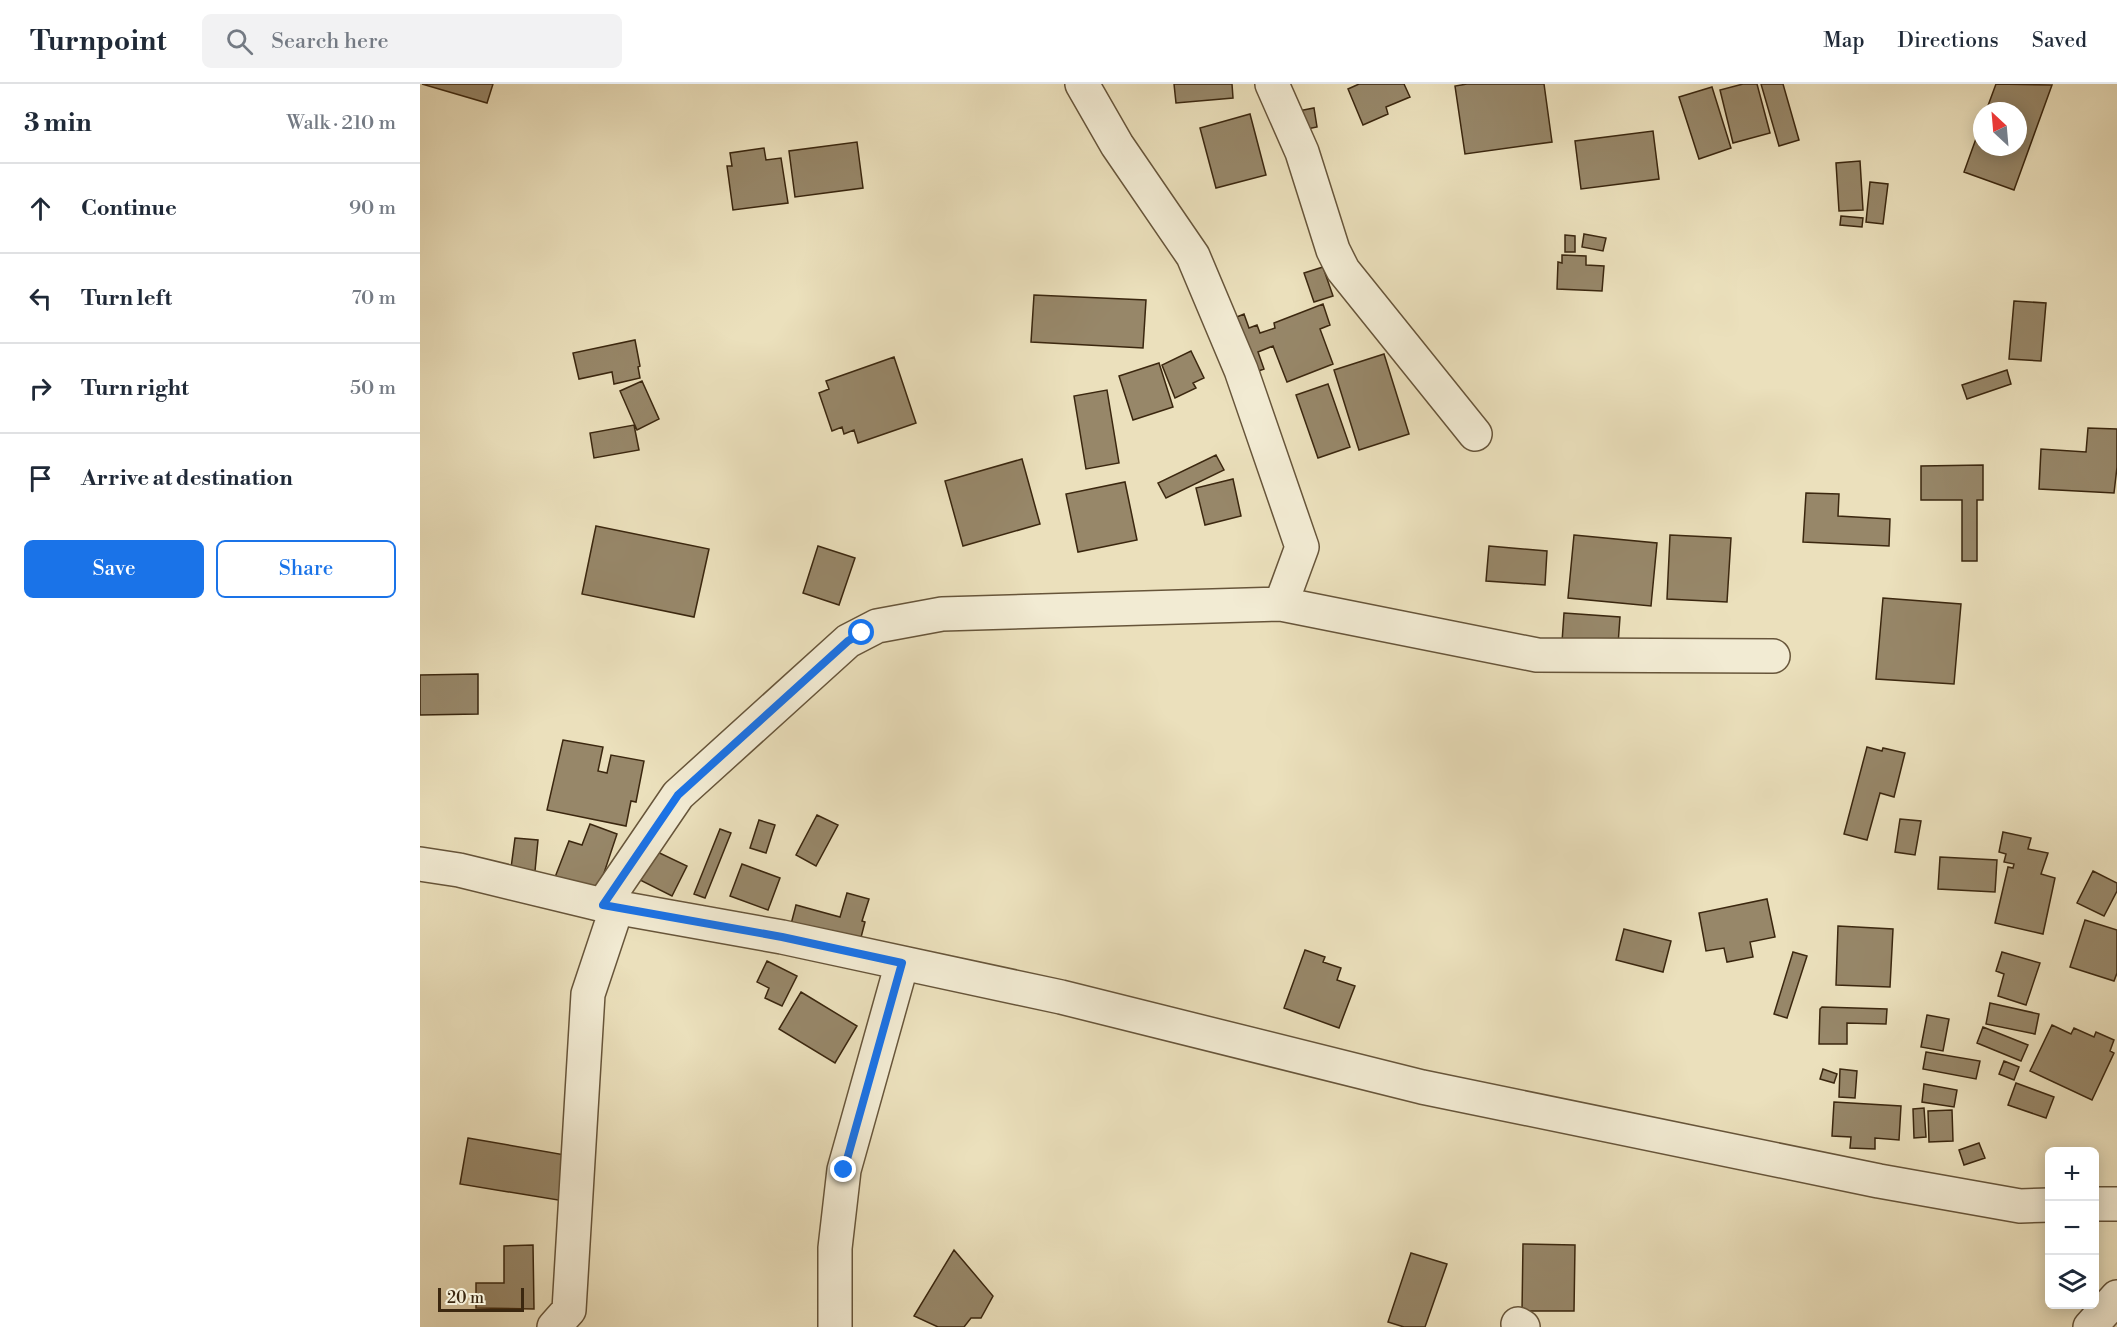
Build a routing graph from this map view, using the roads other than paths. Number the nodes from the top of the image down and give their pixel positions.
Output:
1 (1082, 84) edge
2 (1272, 84) edge
3 (1475, 434) dead end
4 (1281, 604) junction
5 (1773, 656) dead end
6 (420, 864) edge
7 (610, 906) junction
8 (902, 963) junction
9 (2099, 1204) edge
10 (2117, 1204) edge
11 (2045, 1205) edge
12 (2117, 1297) edge
13 (554, 1327) edge
14 (835, 1327) edge
15 (2090, 1327) edge

1 - 4 street
2 - 3 street
4 - 5 street
4 - 7 street
6 - 7 street
7 - 8 street
7 - 13 street
8 - 11 street
8 - 14 street
9 - 10 street
12 - 15 street

